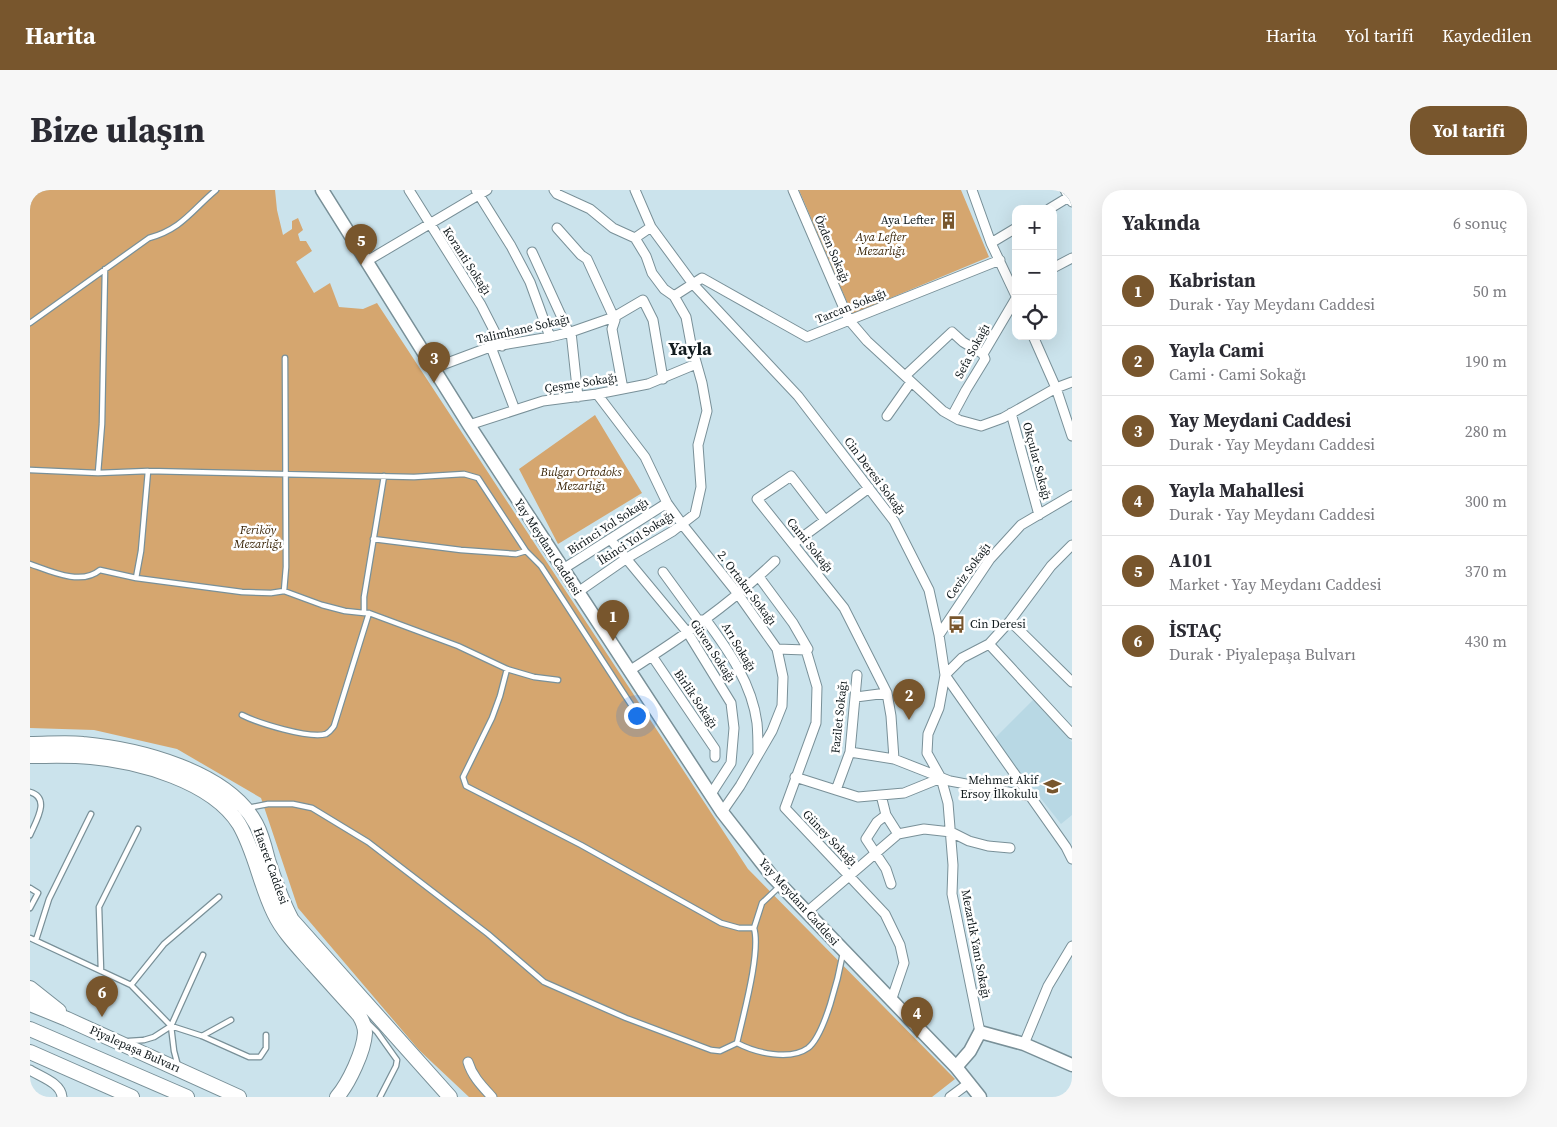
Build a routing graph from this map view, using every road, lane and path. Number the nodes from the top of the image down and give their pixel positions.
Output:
1 (216, 190) edge
2 (322, 190) edge
3 (409, 190) edge
4 (487, 190) edge
5 (554, 190) edge
6 (635, 190) edge
7 (793, 190) edge
8 (972, 190) edge
9 (477, 192) edge
10 (1070, 196) edge
11 (1055, 205) edge
12 (429, 224) junction
13 (651, 227) junction
14 (557, 228) dead end
15 (1012, 230) edge
16 (635, 238) junction
17 (991, 243) junction
18 (532, 252) dead end
19 (1072, 258) edge
20 (1000, 260) junction
21 (367, 261) junction
22 (1057, 266) edge
23 (105, 269) junction
24 (692, 284) junction
25 (1012, 287) edge
26 (1014, 295) edge
27 (674, 296) junction
28 (614, 317) junction
29 (849, 320) junction
30 (30, 323) edge
31 (570, 332) junction
32 (550, 337) junction
33 (1035, 340) edge
34 (502, 346) junction
35 (492, 347) junction
36 (983, 354) junction
37 (285, 358) dead end
38 (696, 364) junction
39 (434, 368) junction
40 (663, 379) junction
41 (908, 379) junction
42 (1072, 382) edge
43 (1056, 388) junction
44 (623, 389) junction
45 (597, 394) junction
46 (578, 396) junction
47 (515, 410) junction
48 (1012, 413) junction
49 (887, 416) dead end
50 (952, 416) junction
51 (469, 426) junction
52 (1072, 436) edge
53 (30, 470) edge
54 (148, 471) junction
55 (98, 473) junction
56 (285, 474) junction
57 (384, 476) junction
58 (869, 488) junction
59 (1072, 494) edge
60 (667, 503) junction
61 (1039, 515) junction
62 (825, 520) junction
63 (682, 524) junction
64 (610, 539) junction
65 (373, 540) junction
66 (793, 544) junction
67 (1072, 545) edge
68 (526, 552) junction
69 (627, 558) junction
70 (775, 561) dead end
71 (30, 564) edge
72 (563, 569) junction
73 (662, 572) dead end
74 (759, 577) junction
75 (136, 578) junction
76 (284, 591) junction
77 (578, 592) junction
78 (738, 594) junction
79 (367, 613) junction
80 (706, 620) junction
81 (1010, 621) junction
82 (688, 632) junction
83 (939, 635) junction
84 (989, 644) junction
85 (777, 649) junction
86 (808, 649) dead end
87 (652, 656) junction
88 (507, 669) junction
89 (629, 671) junction
90 (856, 675) dead end
91 (945, 675) junction
92 (558, 680) dead end
93 (1072, 682) edge
94 (886, 693) junction
95 (856, 697) junction
96 (242, 715) dead end
97 (641, 720) dead end
98 (1072, 734) edge
99 (30, 744) edge
100 (850, 752) junction
101 (758, 755) junction
102 (30, 756) edge
103 (715, 757) dead end
104 (894, 759) junction
105 (796, 777) junction
106 (941, 778) junction
107 (836, 790) junction
108 (30, 792) edge
109 (711, 794) junction
110 (881, 795) junction
111 (1030, 796) junction
112 (245, 809) junction
113 (722, 812) junction
114 (91, 814) dead end
115 (886, 815) junction
116 (235, 819) junction
117 (138, 829) dead end
118 (951, 832) junction
119 (898, 834) junction
120 (30, 835) edge
121 (1069, 844) edge
122 (1010, 848) dead end
123 (876, 853) junction
124 (1072, 859) edge
125 (850, 876) junction
126 (891, 884) dead end
127 (781, 885) junction
128 (30, 888) edge
129 (38, 893) junction
130 (218, 897) dead end
131 (49, 899) junction
132 (30, 908) edge
133 (807, 912) junction
134 (754, 928) junction
135 (30, 938) edge
136 (36, 940) junction
137 (1072, 946) edge
138 (843, 951) junction
139 (204, 956) dead end
140 (101, 971) junction
141 (131, 985) junction
142 (30, 988) edge
143 (891, 1001) junction
144 (30, 1004) edge
145 (359, 1014) junction
146 (67, 1018) junction
147 (231, 1020) dead end
148 (171, 1026) junction
149 (30, 1029) edge
150 (980, 1032) junction
151 (266, 1035) dead end
152 (202, 1036) junction
153 (120, 1042) junction
154 (737, 1043) junction
155 (1024, 1044) junction
156 (30, 1052) edge
157 (468, 1062) dead end
158 (1072, 1065) edge
159 (956, 1067) junction
160 (180, 1069) junction
161 (30, 1070) edge
162 (969, 1083) junction
163 (128, 1095) edge
164 (62, 1097) edge
165 (187, 1097) edge
166 (239, 1097) edge
167 (337, 1097) edge
168 (380, 1097) edge
169 (450, 1097) edge
170 (492, 1097) edge
171 (950, 1097) edge
172 (980, 1097) edge

1 - 23 lane
2 - 21 street, Yay Meydanı Caddesi
3 - 12 street, Koranti Sokağı
4 - 9 street
5 - 16 street
6 - 13 street, Cin Deresi Sokağı
7 - 29 street, Özden Sokağı
8 - 17 street
9 - 12 street
9 - 32 street
10 - 11 street
12 - 21 street
12 - 34 street, Koranti Sokağı
13 - 16 street
13 - 24 street, Cin Deresi Sokağı
14 - 28 street
15 - 17 street
16 - 27 street, İkinci Yol Sokağı
17 - 20 street
18 - 31 street
19 - 22 street
20 - 25 street
20 - 29 street, Tarcan Sokağı
21 - 39 street, Yay Meydanı Caddesi
23 - 30 lane
23 - 55 lane
24 - 27 street
24 - 29 street, Tarcan Sokağı
24 - 58 street, Cin Deresi Sokağı
26 - 36 street, Sefa Sokağı
27 - 38 street, İkinci Yol Sokağı
28 - 31 street, Talimhane Sokağı
28 - 40 street, Talimhane Sokağı
28 - 44 street
29 - 41 street, Özden Sokağı
31 - 32 street, Talimhane Sokağı
31 - 46 street
32 - 34 street, Talimhane Sokağı
33 - 43 street
34 - 35 street, Talimhane Sokağı
35 - 39 street, Talimhane Sokağı
35 - 47 street
36 - 41 street
36 - 50 street, Sefa Sokağı
37 - 56 lane
38 - 40 street, Çeşme Sokağı
38 - 63 street, İkinci Yol Sokağı
39 - 51 street, Yay Meydanı Caddesi
40 - 44 street, Çeşme Sokağı
41 - 49 street
41 - 50 street, Özden Sokağı
42 - 43 street, Özden Sokağı
43 - 48 street, Özden Sokağı
43 - 52 street
44 - 45 street, Çeşme Sokağı
45 - 46 street, Çeşme Sokağı
45 - 60 street, 2. Ortakır Sokağı
46 - 47 street, Çeşme Sokağı
47 - 51 street, Çeşme Sokağı
48 - 50 street, Özden Sokağı
48 - 61 street, Okçular Sokağı
51 - 72 street, Yay Meydanı Caddesi
53 - 55 lane
54 - 55 lane
54 - 56 lane
54 - 75 lane
56 - 57 lane
56 - 76 lane
57 - 65 lane
57 - 68 lane
58 - 62 street
58 - 83 street, Cin Deresi Sokağı
59 - 61 street, Ceviz Sokağı
60 - 63 street, 2. Ortakır Sokağı
60 - 64 street, Birinci Yol Sokağı
61 - 83 street, Ceviz Sokağı
62 - 66 street
62 - 66 street, Cami Sokağı
63 - 69 street, İkinci Yol Sokağı
63 - 78 street, 2. Ortakır Sokağı
64 - 69 street, Güven Sokağı
64 - 72 street, Birinci Yol Sokağı
65 - 68 lane
65 - 79 lane
66 - 94 street, Cami Sokağı
67 - 81 street
68 - 97 lane
69 - 77 street, İkinci Yol Sokağı
69 - 82 street, Güven Sokağı
70 - 74 street
71 - 75 lane
72 - 77 street, Yay Meydanı Caddesi
73 - 80 street, Arı Sokağı
74 - 78 street
74 - 86 street
75 - 76 lane
76 - 79 lane
77 - 89 street, Yay Meydanı Caddesi
78 - 80 street
78 - 85 street, 2. Ortakır Sokağı
79 - 88 lane
79 - 96 lane
80 - 82 street
80 - 101 street, Arı Sokağı
81 - 84 street
81 - 93 street
82 - 87 street
82 - 109 street, Güven Sokağı
83 - 91 street, Cin Deresi Sokağı
84 - 91 street
84 - 98 street
85 - 101 street, 2. Ortakır Sokağı
85 - 105 street, Güney Sokağı
87 - 89 street
87 - 103 street, Birlik Sokağı
88 - 92 lane
88 - 134 lane
89 - 109 street, Yay Meydanı Caddesi
90 - 95 street, Fazilet Sokağı
91 - 106 street, Mezarlık Yanı Sokağı
91 - 111 street, Cin Deresi Sokağı
94 - 95 street
94 - 104 street, Cami Sokağı
95 - 100 street, Fazilet Sokağı
99 - 112 main road, Hasret Caddesi
100 - 104 street
100 - 107 street, Fazilet Sokağı
101 - 113 street, 2. Ortakır Sokağı
102 - 116 main road, Hasret Caddesi
104 - 106 street
105 - 107 street
105 - 125 street, Güney Sokağı
106 - 110 street
106 - 111 street
106 - 118 street, Mezarlık Yanı Sokağı
107 - 110 street
108 - 120 lane
109 - 113 street, Yay Meydanı Caddesi
110 - 115 street
111 - 121 street, Cin Deresi Sokağı
112 - 116 main road
112 - 154 lane
112 - 169 main road, Hasret Caddesi
113 - 127 street, Yay Meydanı Caddesi
114 - 131 lane
115 - 119 street
115 - 123 street
116 - 145 main road, Hasret Caddesi
117 - 140 lane
118 - 119 street
118 - 122 street
118 - 150 street, Mezarlık Yanı Sokağı
119 - 123 street
121 - 124 street, Cin Deresi Sokağı
123 - 125 street
123 - 126 street
125 - 133 street
125 - 143 street, Güney Sokağı
127 - 133 street, Yay Meydanı Caddesi
127 - 134 lane
128 - 129 lane
129 - 131 lane
129 - 132 lane
130 - 141 lane
131 - 136 lane
133 - 138 street, Yay Meydanı Caddesi
134 - 154 lane
135 - 136 lane
136 - 140 lane
137 - 155 street
138 - 143 street, Yay Meydanı Caddesi
138 - 154 lane
139 - 148 lane
140 - 141 lane
141 - 148 lane
142 - 146 main road
143 - 159 street, Yay Meydanı Caddesi
144 - 146 main road, Piyalepaşa Bulvarı
145 - 167 main road
145 - 168 lane
146 - 153 main road, Piyalepaşa Bulvarı
147 - 152 lane
148 - 152 lane
148 - 153 lane
148 - 160 lane
149 - 165 main road, Piyalepaşa Bulvarı
150 - 155 street
150 - 159 street
151 - 152 lane
153 - 160 main road, Piyalepaşa Bulvarı
155 - 158 street
156 - 163 main road
157 - 170 street
159 - 162 street, Yay Meydanı Caddesi
160 - 166 main road, Piyalepaşa Bulvarı
161 - 164 street
162 - 171 street
162 - 172 street, Yay Meydanı Caddesi

